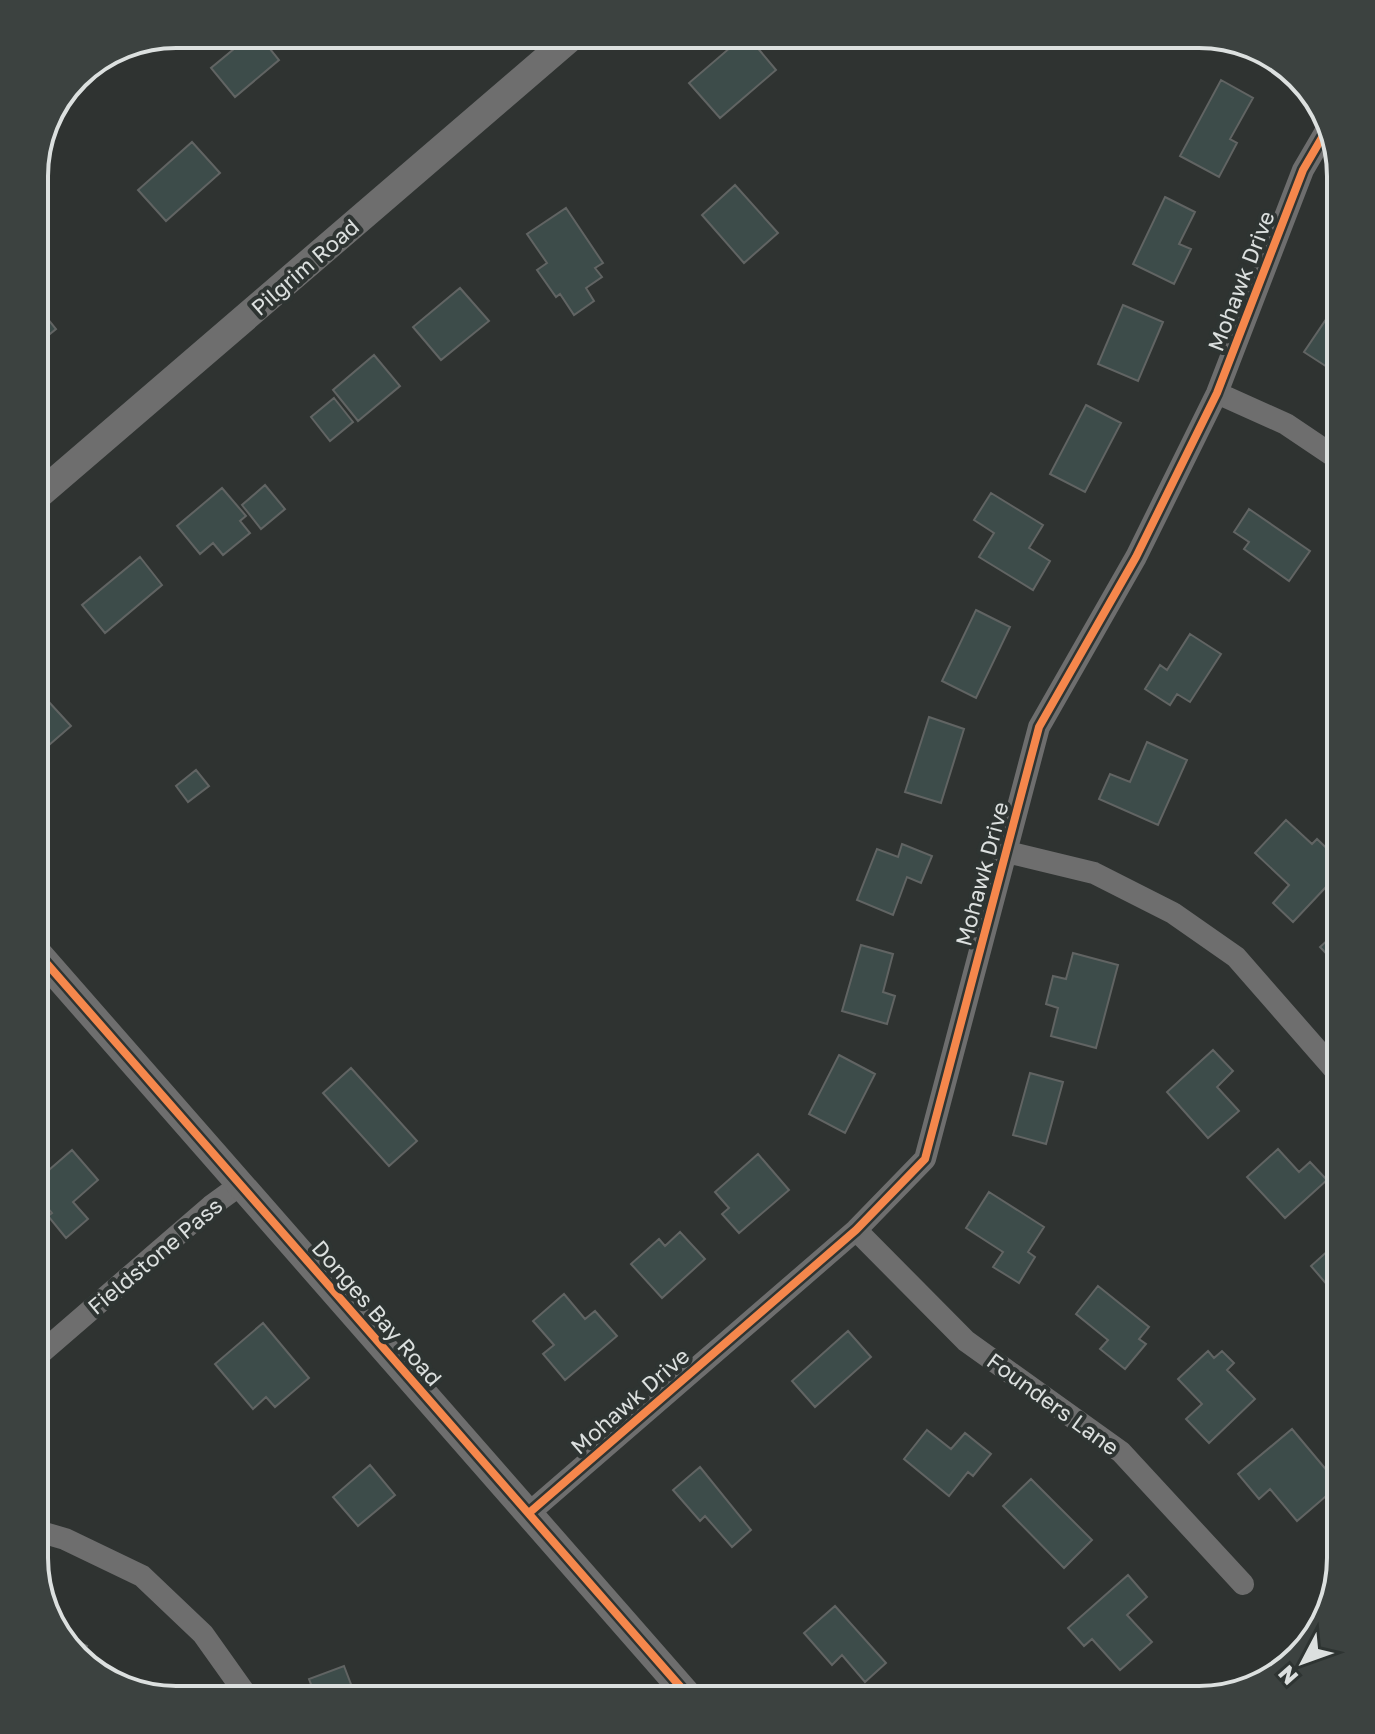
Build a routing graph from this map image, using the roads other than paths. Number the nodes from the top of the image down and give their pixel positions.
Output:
1 (559, 48) edge
2 (1321, 139) edge
3 (1217, 393) junction
4 (1327, 452) edge
5 (48, 487) edge
6 (1007, 852) junction
7 (48, 965) edge
8 (1327, 1061) edge
9 (240, 1185) junction
10 (856, 1230) junction
11 (48, 1347) edge
12 (529, 1513) junction
13 (48, 1534) edge
14 (1243, 1584) dead end
15 (240, 1686) edge
16 (680, 1686) edge

1 - 5 street, Pilgrim Road
2 - 3 street, Mohawk Drive
3 - 4 street
3 - 6 street, Mohawk Drive
6 - 8 street
6 - 10 street, Mohawk Drive
7 - 9 street, Donges Bay Road
9 - 11 street, Fieldstone Pass
9 - 12 street, Donges Bay Road
10 - 12 street, Mohawk Drive
10 - 14 street, Founders Lane
12 - 16 street, Donges Bay Road
13 - 15 street

